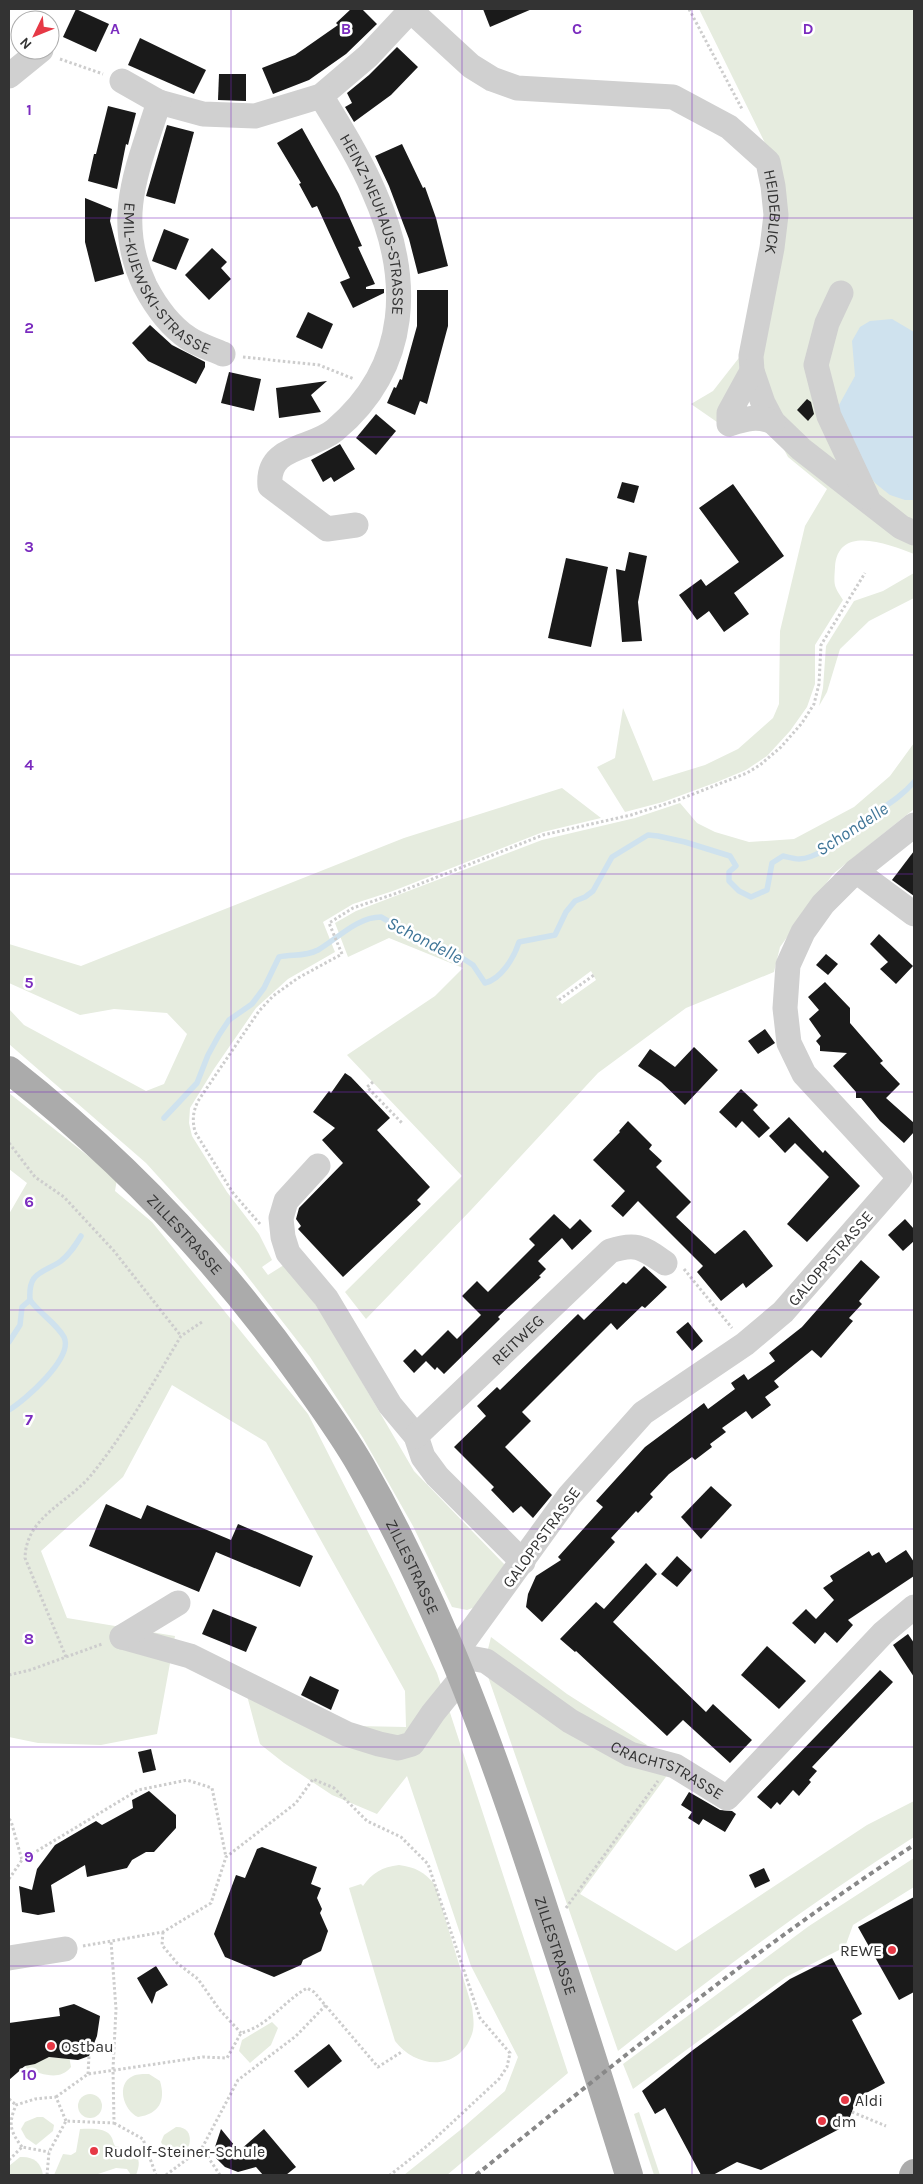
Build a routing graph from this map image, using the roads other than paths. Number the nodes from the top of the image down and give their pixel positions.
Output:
1 (410, 10) edge
2 (28, 60) edge
3 (10, 73) edge
4 (122, 81) road end
5 (321, 96) junction
6 (159, 102) junction
7 (841, 293) dead end
8 (223, 354) road end
9 (752, 371) junction
10 (773, 422) junction
11 (870, 503) junction
12 (356, 525) dead end
13 (914, 532) edge
14 (914, 825) edge
15 (856, 871) junction
16 (914, 914) edge
17 (9, 1070) edge
18 (318, 1166) dead end
19 (907, 1181) edge
20 (666, 1263) road end
21 (416, 1436) junction
22 (523, 1562) junction
23 (178, 1603) dead end
24 (914, 1607) edge
25 (458, 1666) junction
26 (65, 1949) road end
27 (9, 1958) edge
28 (629, 2175) edge

1 - 5 street
1 - 9 street, HEIDEBLICK
2 - 3 street
4 - 6 street
5 - 6 street
5 - 12 street, HEINZ-NEUHAUS-STRASSE
6 - 8 street, EMIL-KIJEWSKI-STRASSE
7 - 11 street
9 - 10 street, HEIDEBLICK
9 - 10 street
10 - 11 street, HEIDEBLICK
11 - 13 street, HEIDEBLICK
14 - 15 street, GALOPPSTRASSE
15 - 16 street
15 - 19 street, GALOPPSTRASSE
17 - 25 main road, ZILLESTRASSE
18 - 21 street
19 - 22 street, GALOPPSTRASSE
20 - 21 street, REITWEG
21 - 22 street
22 - 25 street, GALOPPSTRASSE
23 - 25 street, GALOPPSTRASSE
24 - 25 street, CRACHTSTRASSE
25 - 28 main road, ZILLESTRASSE
26 - 27 street

